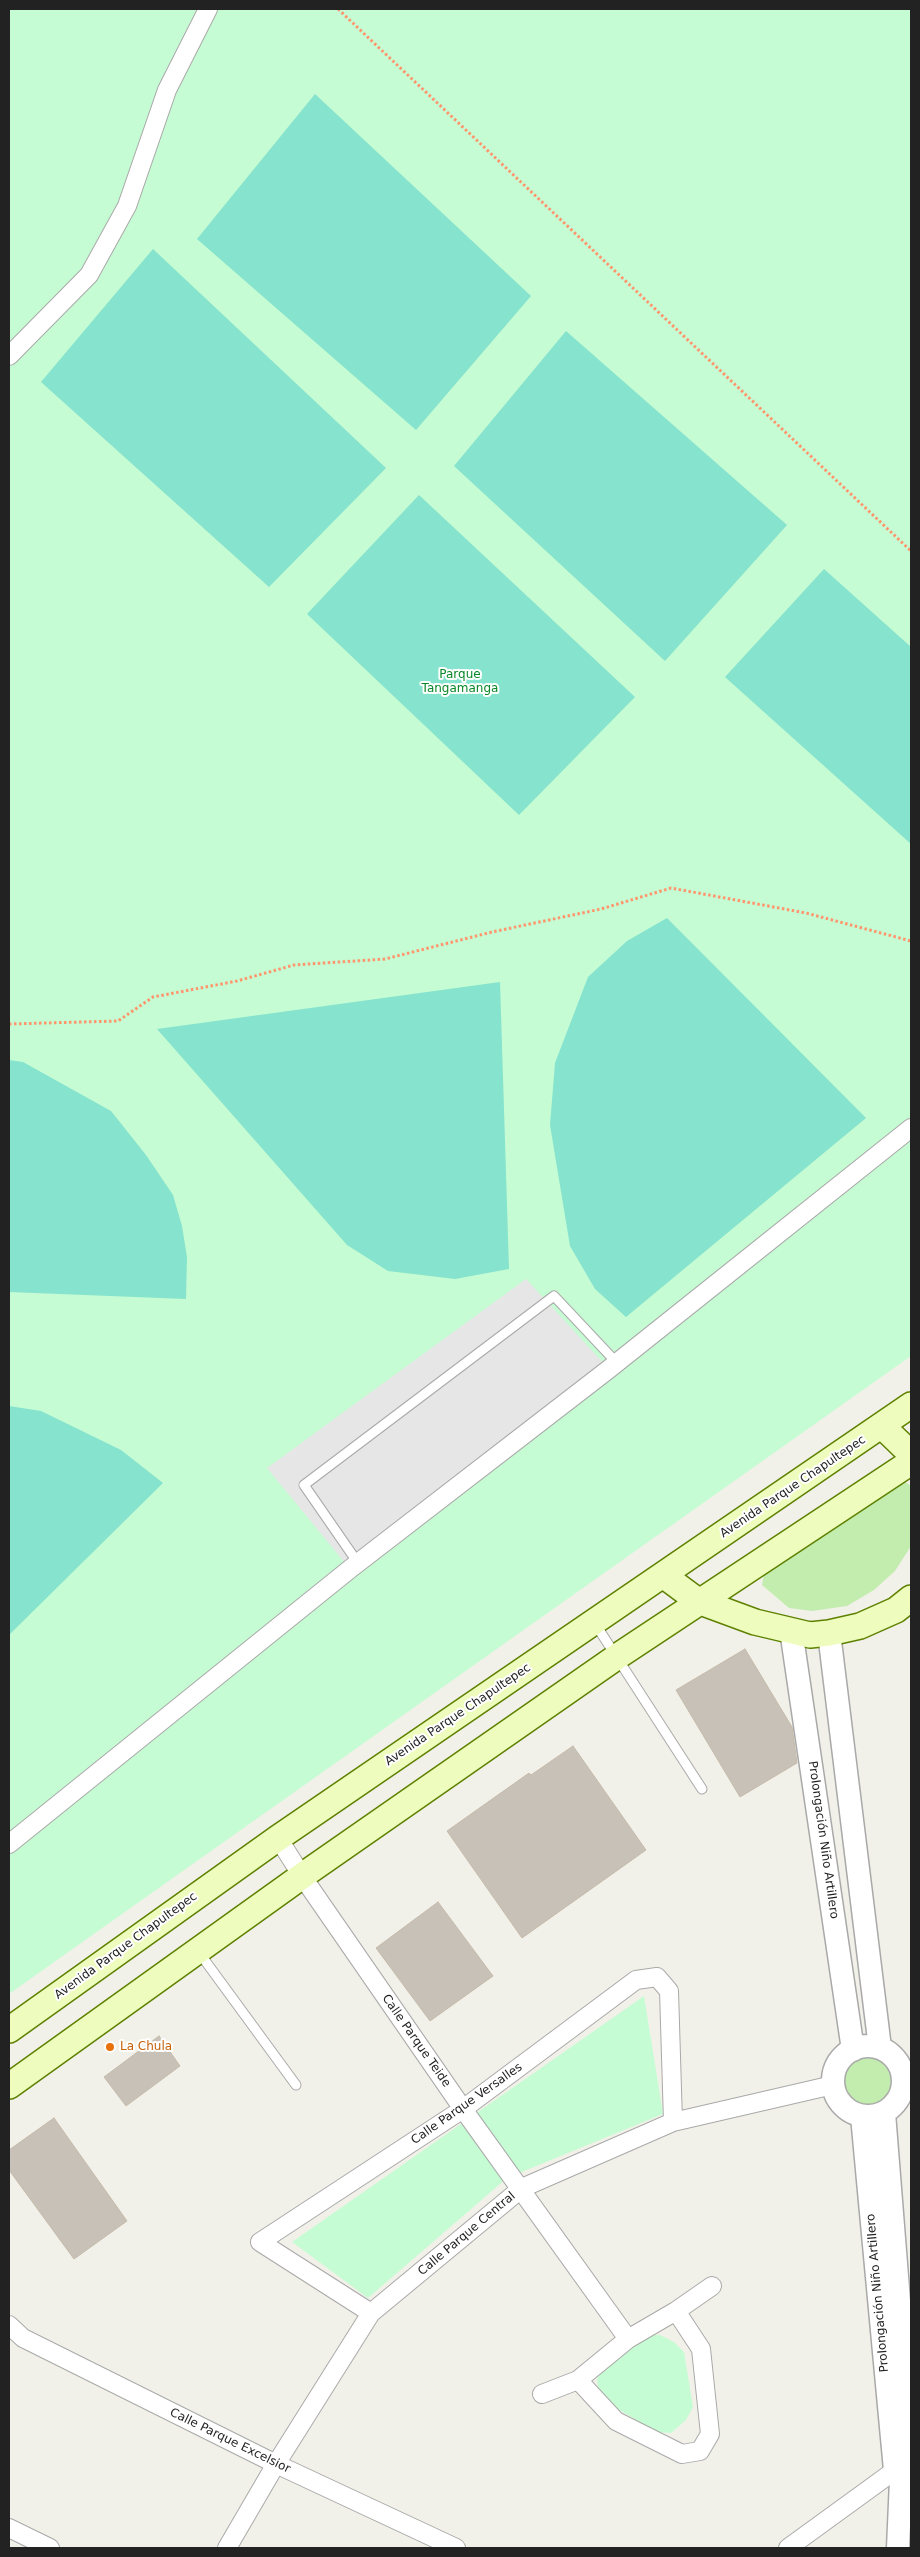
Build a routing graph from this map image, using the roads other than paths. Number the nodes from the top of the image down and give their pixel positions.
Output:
1 (208, 9) edge
2 (9, 356) edge
3 (911, 1128) edge
4 (617, 1363) junction
5 (911, 1405) edge
6 (882, 1426) junction
7 (911, 1454) edge
8 (911, 1462) edge
9 (358, 1563) junction
10 (663, 1575) junction
11 (911, 1598) edge
12 (698, 1601) junction
13 (594, 1622) junction
14 (791, 1630) junction
15 (829, 1633) junction
16 (618, 1656) junction
17 (702, 1789) dead end
18 (278, 1838) junction
19 (9, 1844) edge
20 (302, 1876) junction
21 (197, 1951) junction
22 (9, 2030) edge
23 (880, 2048) junction
24 (853, 2050) junction
25 (907, 2071) edge
26 (296, 2085) dead end
27 (833, 2085) junction
28 (9, 2086) edge
29 (463, 2109) junction
30 (884, 2113) junction
31 (862, 2116) junction
32 (673, 2122) junction
33 (522, 2188) junction
34 (712, 2286) dead end
35 (676, 2311) junction
36 (371, 2313) junction
37 (9, 2326) edge
38 (628, 2339) junction
39 (578, 2380) junction
40 (542, 2394) dead end
41 (911, 2452) edge
42 (276, 2464) junction
43 (905, 2477) edge
44 (9, 2528) edge
45 (50, 2548) edge
46 (227, 2548) edge
47 (456, 2548) edge
48 (788, 2548) edge
49 (898, 2548) edge

1 - 2 street
3 - 4 street
4 - 9 street
4 - 9 lane
5 - 6 main road, Avenida Parque Chapultepec
6 - 7 main road
6 - 10 main road, Avenida Parque Chapultepec
8 - 12 main road
9 - 19 street
10 - 12 main road
10 - 13 main road, Avenida Parque Chapultepec
11 - 15 main road
12 - 14 main road
12 - 16 main road
13 - 16 lane
13 - 18 main road, Avenida Parque Chapultepec
14 - 15 main road
14 - 24 street, Prolongación Niño Artillero
15 - 23 street
16 - 17 lane
16 - 20 main road
18 - 20 street, Calle Parque Teide
18 - 22 main road, Avenida Parque Chapultepec
20 - 21 main road
20 - 29 street, Calle Parque Teide
21 - 26 lane
21 - 28 main road
23 - 24 street
23 - 25 street
24 - 27 street
25 - 30 street
27 - 31 street
27 - 32 street, Calle Parque Central
29 - 32 street, Calle Parque Versalles
29 - 33 street, Calle Parque Teide
29 - 36 street, Calle Parque Versalles
30 - 31 street
30 - 41 street, Prolongación Niño Artillero
31 - 43 street, Prolongación Niño Artillero
32 - 33 street, Calle Parque Central
33 - 36 street, Calle Parque Central
33 - 38 street, Calle Parque Teide
34 - 35 street
35 - 38 street
35 - 39 street
36 - 42 street, Calle Parque Central
37 - 42 street, Calle Parque Excelsior
38 - 39 street
39 - 40 street
42 - 46 street, Calle Parque Central
42 - 47 street, Calle Parque Excelsior
43 - 48 street
43 - 49 street, Prolongación Niño Artillero
44 - 45 street

